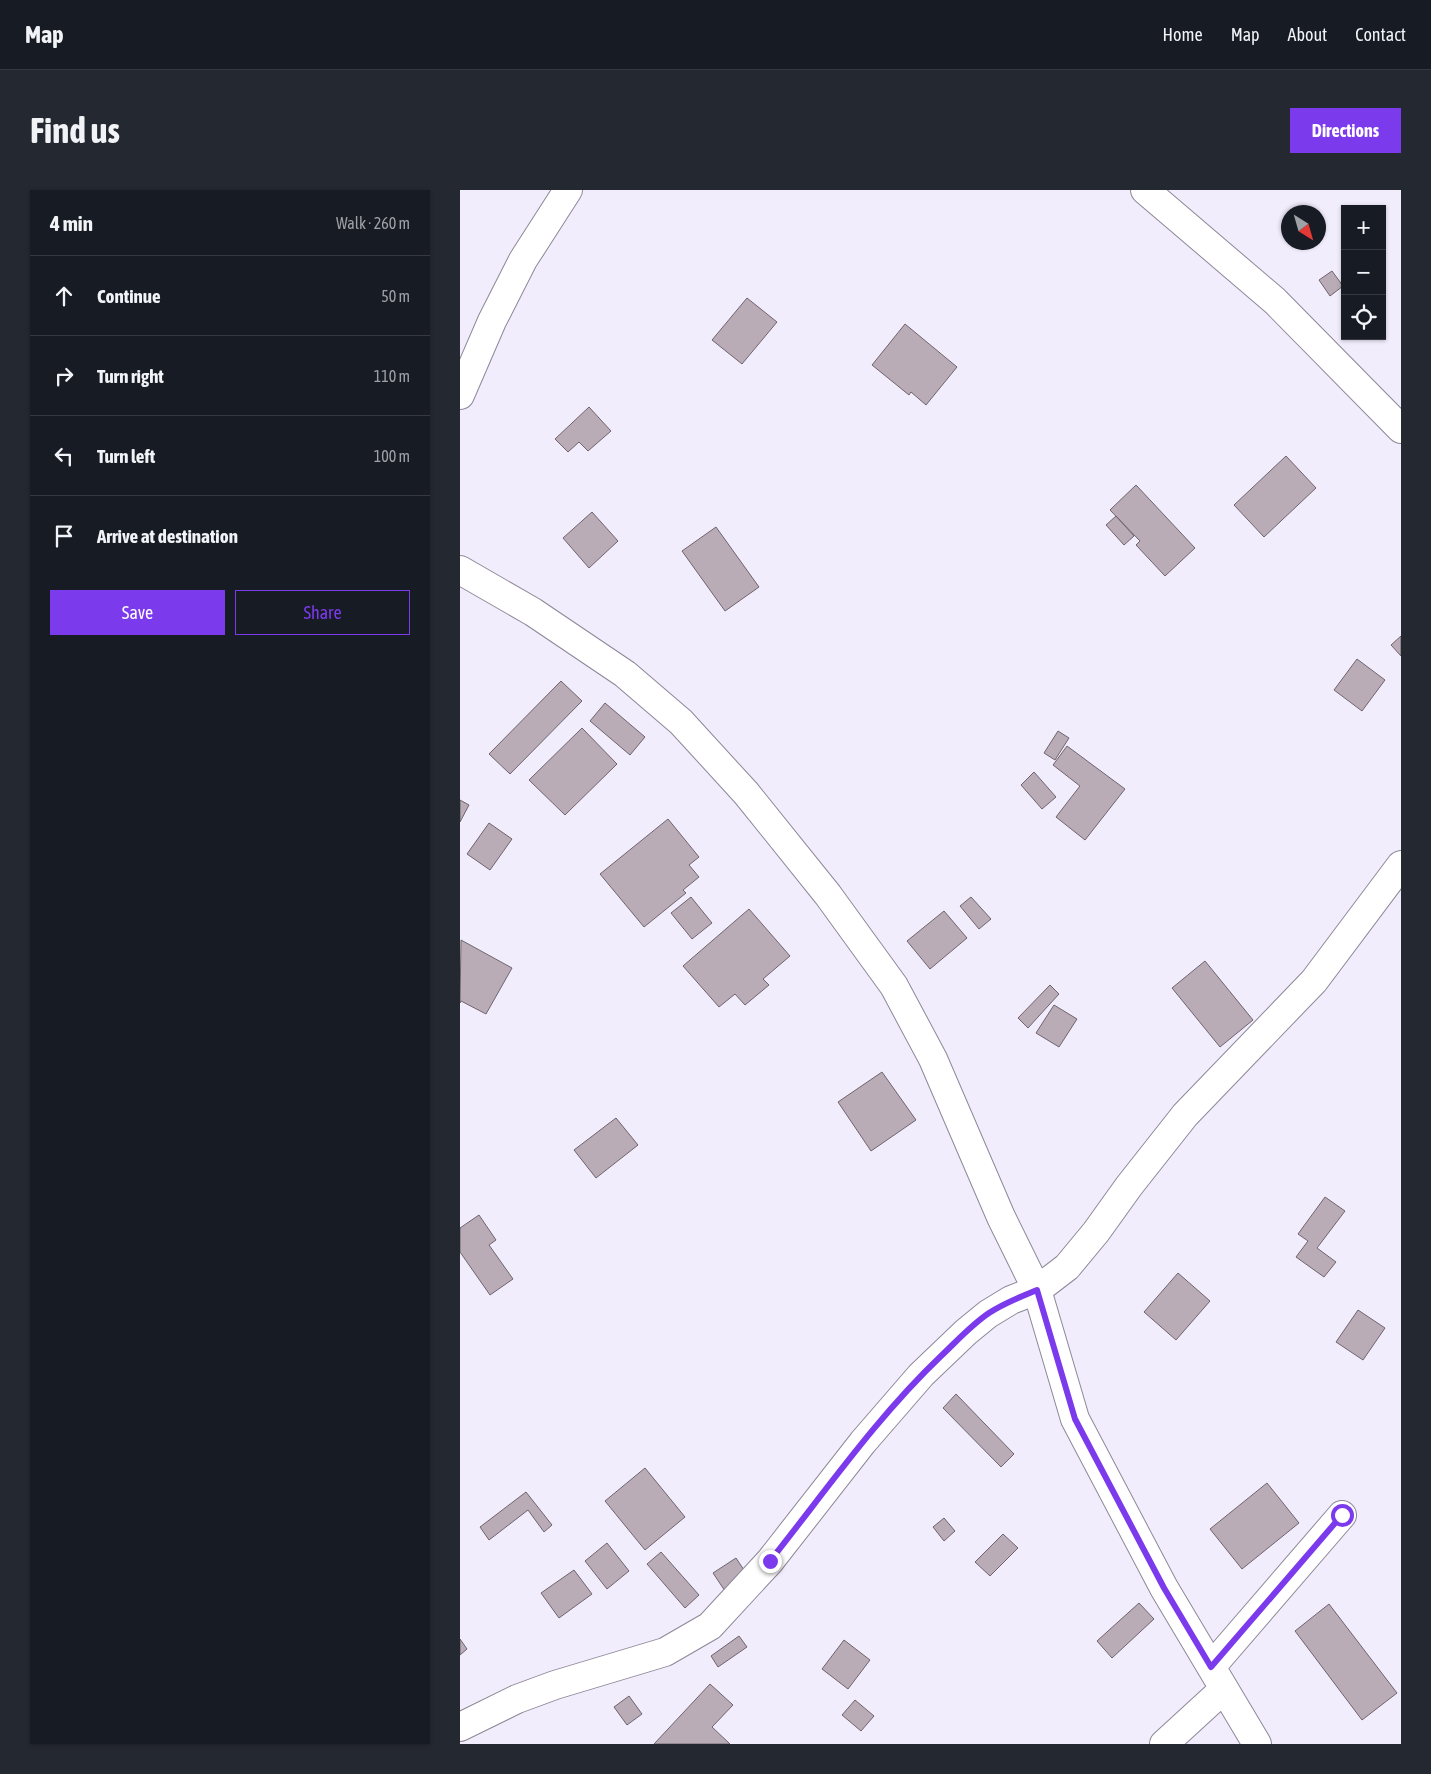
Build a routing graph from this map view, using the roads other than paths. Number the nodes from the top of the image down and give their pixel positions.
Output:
1 (568, 190) edge
2 (1160, 194) edge
3 (460, 395) edge
4 (1401, 430) edge
5 (460, 570) edge
6 (1401, 865) edge
7 (1037, 1290) junction
8 (1342, 1515) dead end
9 (1218, 1678) junction
10 (460, 1727) edge
11 (1164, 1744) edge
12 (1256, 1744) edge

1 - 3 street
2 - 4 street
5 - 7 street
6 - 7 street
7 - 9 street
7 - 10 street
8 - 9 street
9 - 11 street
9 - 12 street

